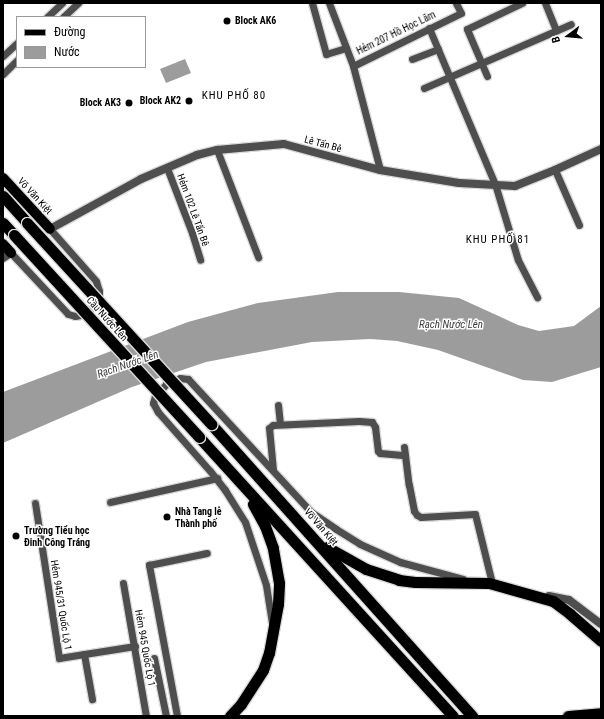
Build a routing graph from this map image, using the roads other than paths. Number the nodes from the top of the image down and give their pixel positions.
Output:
1 (62, 3) edge
2 (78, 3) edge
3 (312, 3) edge
4 (329, 3) edge
5 (456, 3) edge
6 (522, 3) edge
7 (545, 3) edge
8 (48, 16) edge
9 (64, 16) edge
10 (571, 24) dead end
11 (429, 28) junction
12 (556, 30) junction
13 (16, 44) edge
14 (346, 48) junction
15 (438, 49) junction
16 (3, 56) edge
17 (412, 59) dead end
18 (16, 61) edge
19 (481, 63) junction
20 (353, 66) junction
21 (3, 74) edge
22 (450, 76) junction
23 (487, 76) dead end
24 (424, 88) dead end
25 (601, 148) edge
26 (217, 150) junction
27 (167, 168) junction
28 (380, 170) junction
29 (555, 170) junction
30 (3, 178) edge
31 (495, 184) junction
32 (3, 192) edge
33 (3, 196) edge
34 (13, 207) junction
35 (3, 223) edge
36 (579, 225) dead end
37 (50, 229) junction
38 (3, 244) edge
39 (7, 255) edge
40 (258, 256) dead end
41 (200, 260) dead end
42 (537, 297) dead end
43 (86, 314) junction
44 (278, 405) dead end
45 (211, 424) joint
46 (280, 424) junction
47 (404, 447) dead end
48 (405, 456) junction
49 (272, 470) junction
50 (217, 478) junction
51 (240, 483) junction
52 (110, 502) dead end
53 (35, 503) dead end
54 (317, 541) junction
55 (207, 553) dead end
56 (415, 567) junction
57 (407, 581) junction
58 (475, 582) junction
59 (123, 583) dead end
60 (492, 583) junction
61 (520, 590) junction
62 (273, 596) junction
63 (601, 624) edge
64 (601, 641) edge
65 (135, 646) junction
66 (392, 650) junction
67 (84, 654) junction
68 (154, 658) dead end
69 (92, 699) dead end
70 (601, 713) edge
71 (146, 716) edge
72 (166, 716) edge
73 (177, 716) edge
74 (230, 716) edge
75 (449, 716) edge
76 (452, 716) edge
77 (472, 716) edge
78 (568, 716) edge

1 - 8 street
2 - 9 street
3 - 14 street
4 - 14 street
5 - 11 street, Hẻm 207 Hồ Học Lãm
6 - 19 street
7 - 12 street
10 - 12 street
11 - 15 street
11 - 20 street, Hẻm 207 Hồ Học Lãm
12 - 19 street
13 - 16 street
14 - 20 street
15 - 17 street
15 - 22 street
18 - 21 street
19 - 22 street
19 - 23 street
20 - 28 street
22 - 24 street
22 - 31 street
25 - 29 street, Lê Tấn Bê
26 - 27 street, Lê Tấn Bê
26 - 28 street, Lê Tấn Bê
26 - 40 street
27 - 37 street, Lê Tấn Bê
27 - 41 street, Hẻm 102 Lê Tấn Bê
28 - 31 street, Lê Tấn Bê
29 - 31 street, Lê Tấn Bê
29 - 36 street
30 - 37 main road, Võ Văn Kiệt
31 - 42 street
32 - 34 highway
33 - 34 highway
34 - 45 highway, Cầu Nước Lên, bridge
35 - 43 highway, Cầu Nước Lên, bridge
37 - 43 street
38 - 39 main road
39 - 43 street
43 - 51 highway, Cầu Nước Lên, bridge
44 - 46 street
45 - 54 highway, Võ Văn Kiệt
46 - 48 street
46 - 49 street
47 - 48 street
48 - 60 street
49 - 50 street
49 - 56 street
50 - 52 street
50 - 62 street
51 - 62 highway
51 - 66 highway
53 - 67 street, Hẻm 945/31 Quốc Lộ 1
54 - 57 highway
54 - 77 highway, Võ Văn Kiệt
55 - 73 street
56 - 57 street
56 - 58 street
57 - 58 highway
58 - 60 highway
59 - 65 street, Hẻm 945 Quốc Lộ 1
60 - 61 highway
61 - 63 street
61 - 64 highway
62 - 74 highway
65 - 67 street, Hẻm 945/31 Quốc Lộ 1
65 - 71 street, Hẻm 945 Quốc Lộ 1
66 - 75 highway
66 - 76 highway
67 - 69 street
68 - 72 street
70 - 78 highway

